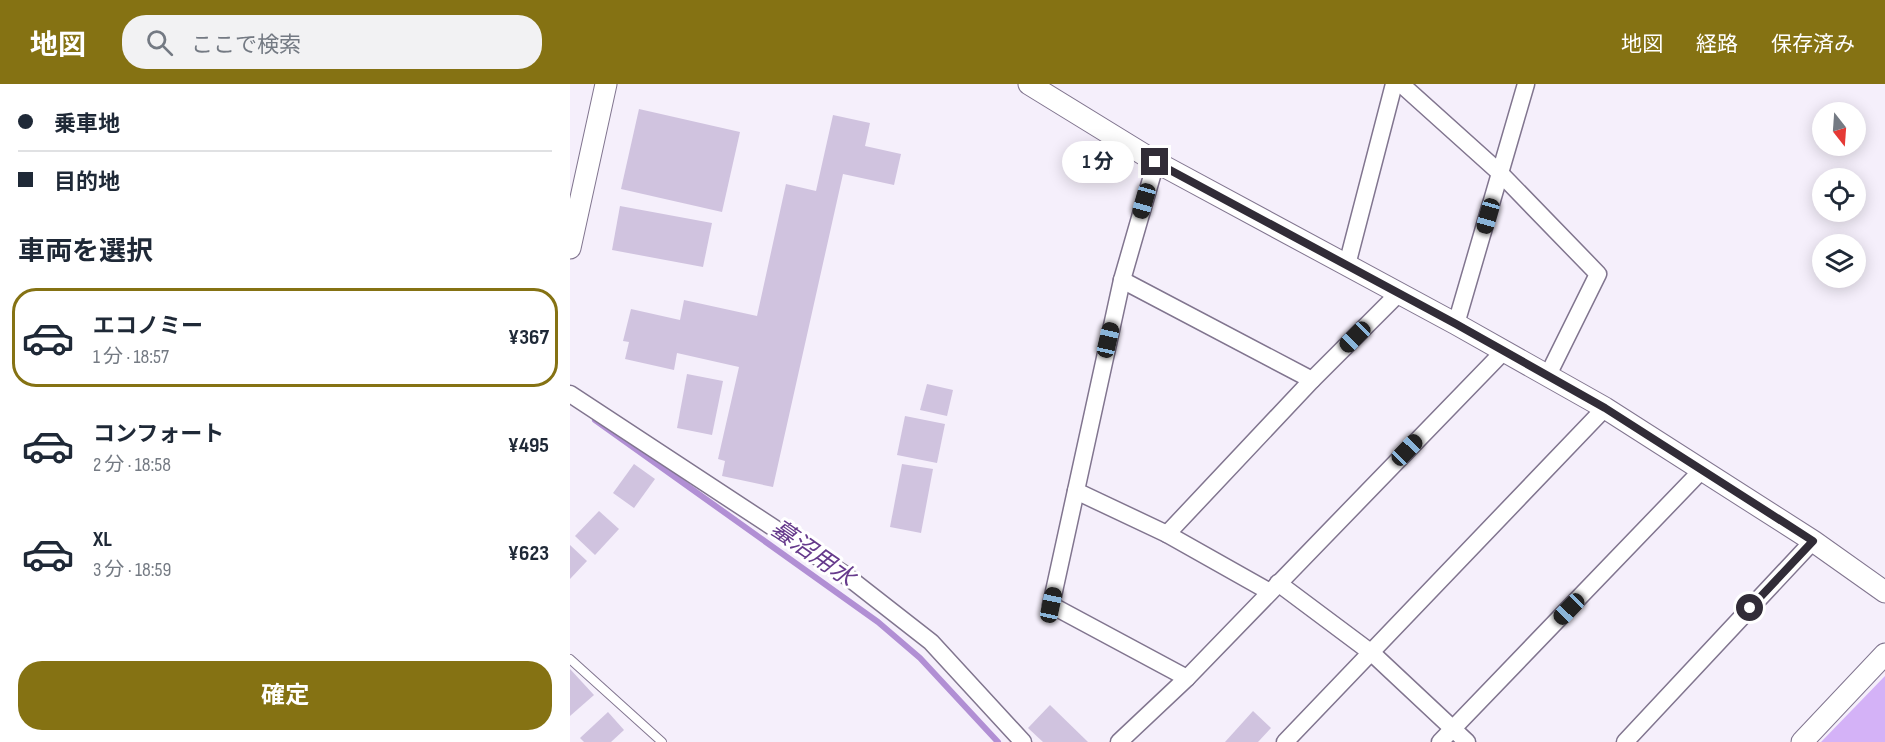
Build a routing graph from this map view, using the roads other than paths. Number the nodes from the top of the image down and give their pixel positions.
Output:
1 (606, 84) edge
2 (1029, 84) edge
3 (1394, 84) edge
4 (1401, 84) edge
5 (1526, 84) edge
6 (1155, 162) junction
7 (1500, 173) junction
8 (570, 248) edge
9 (1347, 265) junction
10 (1122, 280) junction
11 (1398, 294) junction
12 (1456, 324) junction
13 (1504, 351) junction
14 (1548, 375) junction
15 (1312, 380) junction
16 (570, 394) edge
17 (1605, 408) junction
18 (1701, 471) junction
19 (1076, 491) junction
20 (1167, 534) junction
21 (1813, 541) junction
22 (1274, 587) junction
23 (1885, 592) edge
24 (1373, 654) junction
25 (1885, 654) edge
26 (570, 659) edge
27 (1187, 678) junction
28 (1453, 729) junction
29 (662, 742) edge
30 (1023, 742) edge
31 (1119, 742) edge
32 (1286, 742) edge
33 (1440, 742) edge
34 (1467, 742) edge
35 (1625, 742) edge
36 (1802, 742) edge

1 - 8 street
2 - 6 street
3 - 9 street
4 - 7 street
5 - 7 street
6 - 9 street
6 - 10 street
7 - 12 street
7 - 14 street
9 - 11 street
10 - 15 street
10 - 19 street
11 - 12 street
11 - 15 street
12 - 13 street
13 - 14 street
13 - 22 street
14 - 17 street
15 - 20 street
16 - 30 street
17 - 18 street
17 - 24 street
18 - 21 street
18 - 28 street
19 - 20 street
19 - 27 street
20 - 22 street
21 - 23 street
21 - 35 street
22 - 24 street
22 - 27 street
24 - 28 street
24 - 32 street
25 - 36 street
26 - 29 lane
27 - 31 street
28 - 33 street
28 - 34 street

